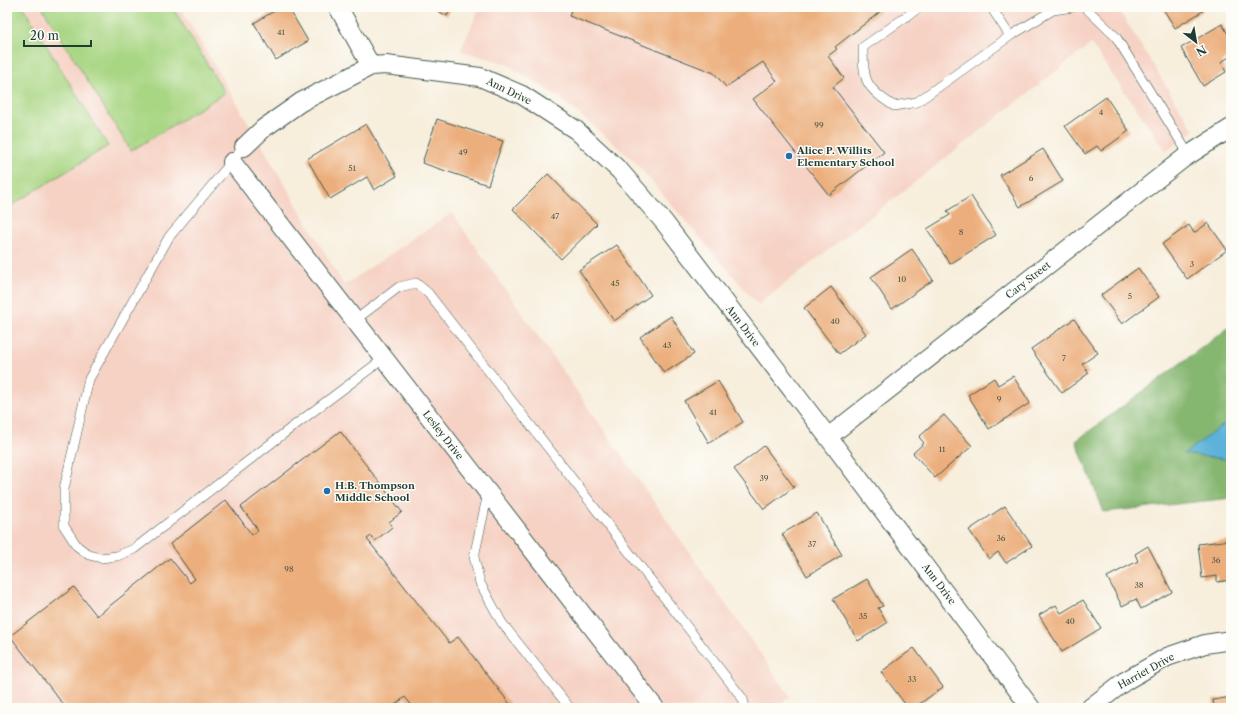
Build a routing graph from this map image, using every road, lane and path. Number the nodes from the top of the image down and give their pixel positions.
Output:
1 (338, 7) edge
2 (920, 7) edge
3 (991, 7) edge
4 (1073, 7) edge
5 (1086, 7) edge
6 (1010, 36) junction
7 (370, 66) junction
8 (1231, 128) edge
9 (244, 147) joint
10 (1188, 155) junction
11 (232, 162) junction
12 (354, 321) junction
13 (383, 359) junction
14 (828, 437) junction
15 (488, 493) junction
16 (1231, 640) edge
17 (570, 708) edge
18 (654, 708) edge
19 (745, 708) edge
20 (1031, 708) edge
21 (1090, 708) edge

1 - 7 street
2 - 6 lane
3 - 6 lane
4 - 6 lane
5 - 10 lane
7 - 9 street, Ann Drive
7 - 14 street, Ann Drive
8 - 10 street, Cary Street
9 - 11 lane
10 - 14 street, Cary Street
11 - 12 street, Lesley Drive
11 - 13 lane
12 - 13 street, Lesley Drive
12 - 19 lane
13 - 15 street, Lesley Drive
14 - 20 street, Ann Drive
15 - 17 lane
15 - 18 street, Lesley Drive
16 - 21 street, Harriet Drive

